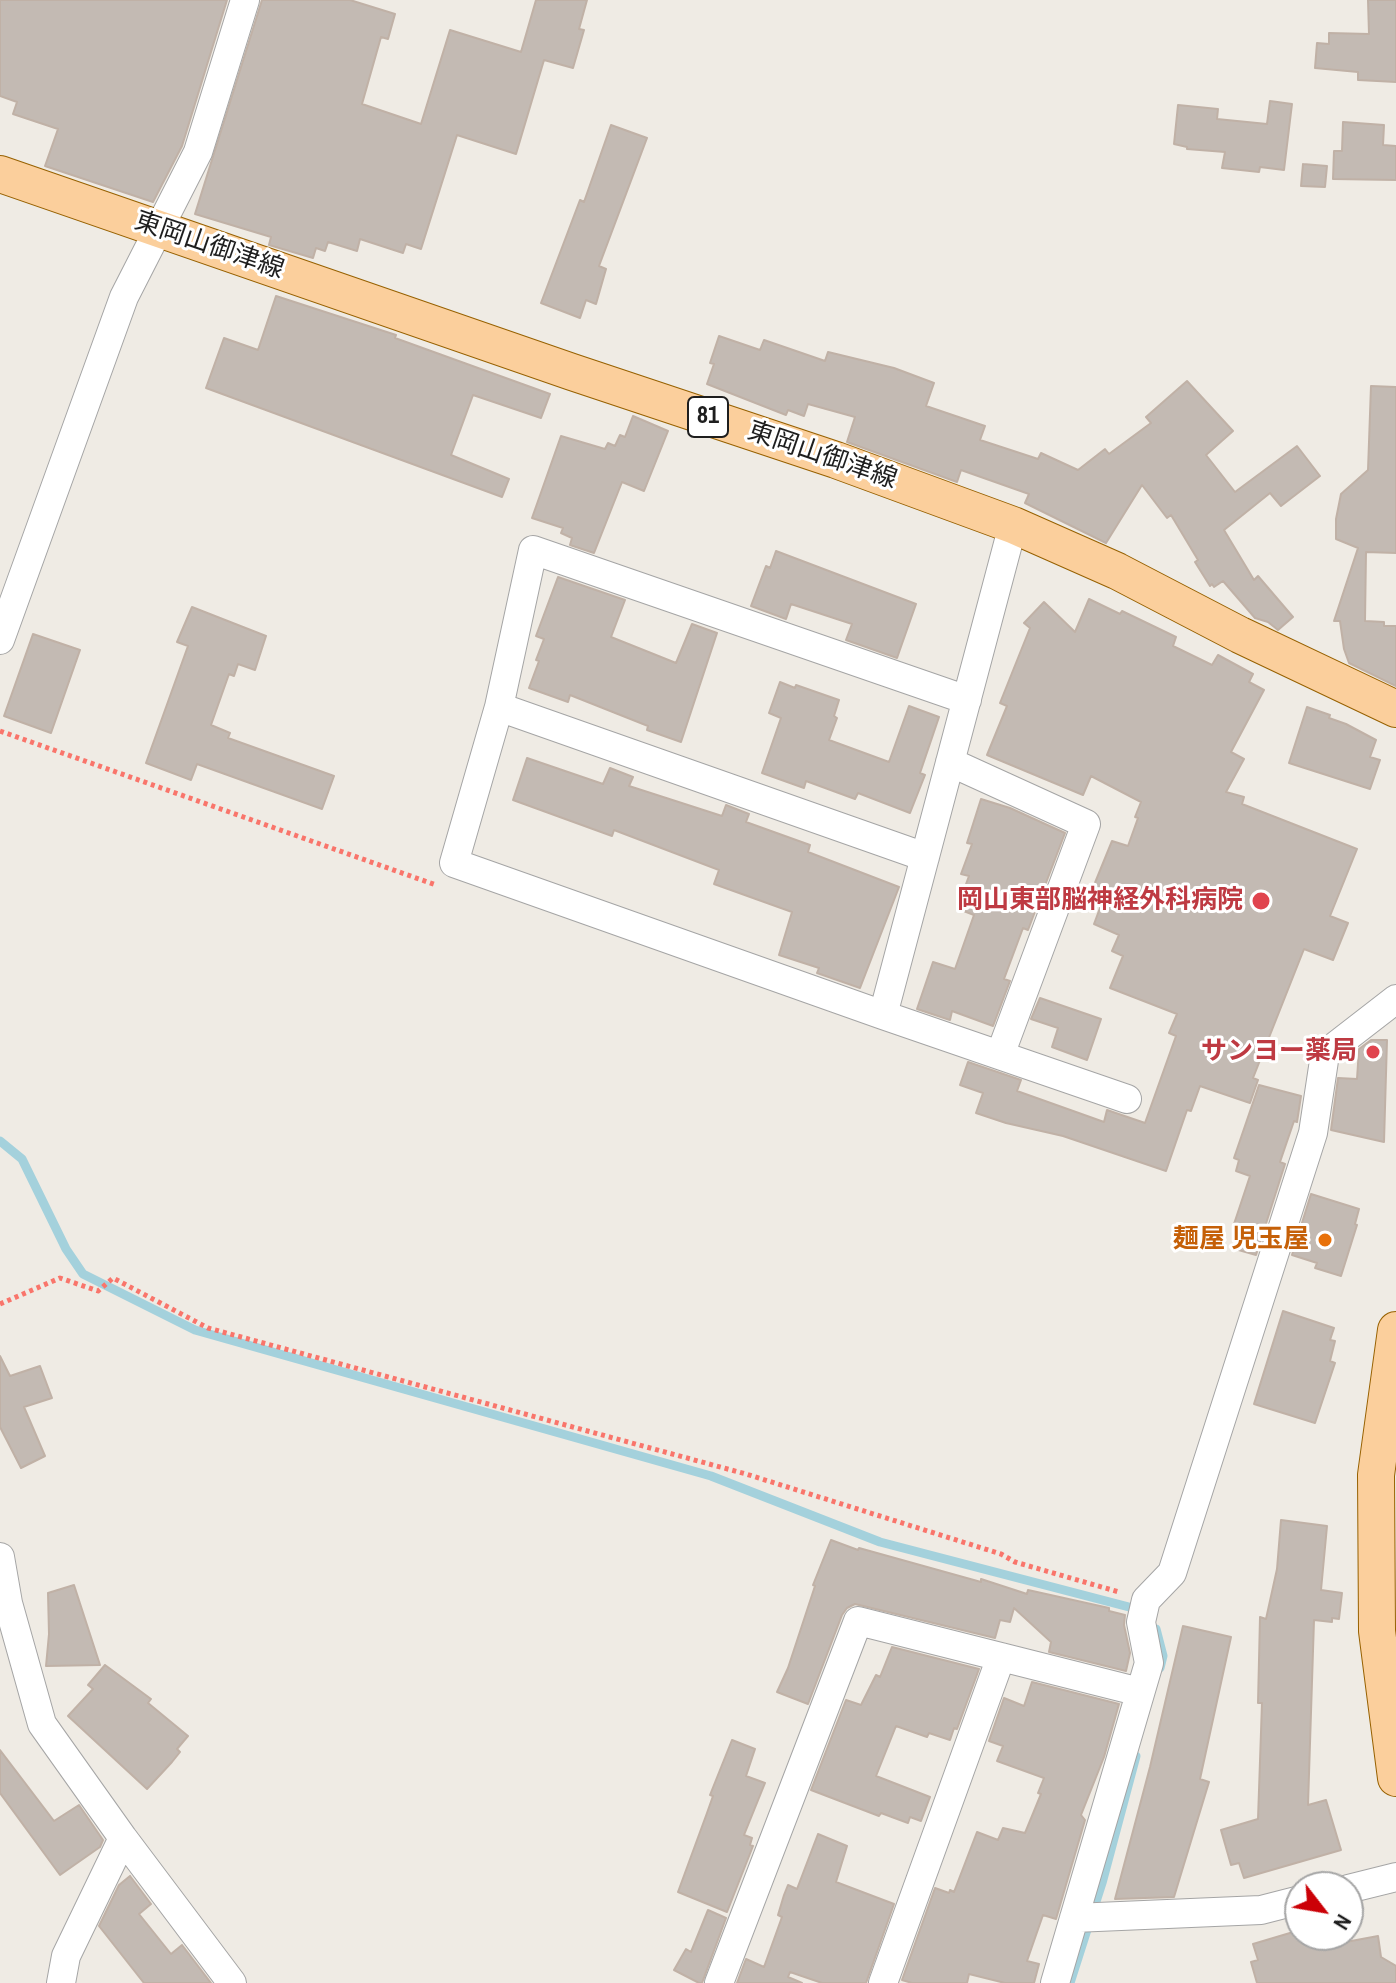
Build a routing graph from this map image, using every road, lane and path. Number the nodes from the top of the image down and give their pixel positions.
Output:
1 (245, 0) edge
2 (0, 174) edge
3 (159, 229) junction
4 (1013, 525) junction
5 (0, 640) edge
6 (967, 700) junction
7 (499, 707) junction
8 (1396, 709) edge
9 (0, 731) edge
10 (950, 762) junction
11 (925, 857) junction
12 (454, 863) junction
13 (1396, 999) edge
14 (883, 1015) junction
15 (1000, 1055) junction
16 (1127, 1099) dead end
17 (0, 1304) edge
18 (1396, 1330) edge
19 (0, 1557) edge
20 (1146, 1600) junction
21 (1001, 1657) junction
22 (1140, 1692) junction
23 (1396, 1778) edge
24 (123, 1838) junction
25 (1396, 1877) edge
26 (1364, 1885) edge
27 (1284, 1904) edge
28 (1074, 1918) junction
29 (61, 1983) edge
30 (232, 1983) edge
31 (719, 1983) edge
32 (883, 1983) edge
33 (1055, 1983) edge

1 - 3 street
2 - 3 main road, 東岡山御津線 / 81
3 - 4 main road, 東岡山御津線 / 81
3 - 5 street
4 - 6 street
4 - 8 main road, 東岡山御津線 / 81
6 - 7 street
6 - 10 street
7 - 11 street
7 - 12 street
9 - 12 path
10 - 11 street
10 - 15 street
11 - 14 street
12 - 14 street
13 - 20 street
14 - 15 street
15 - 16 street
17 - 20 path
18 - 23 main road
19 - 24 street
20 - 22 street
21 - 22 street
21 - 31 street
21 - 32 street
22 - 28 street
24 - 29 street
24 - 30 street
25 - 26 street
27 - 28 street
28 - 33 street

